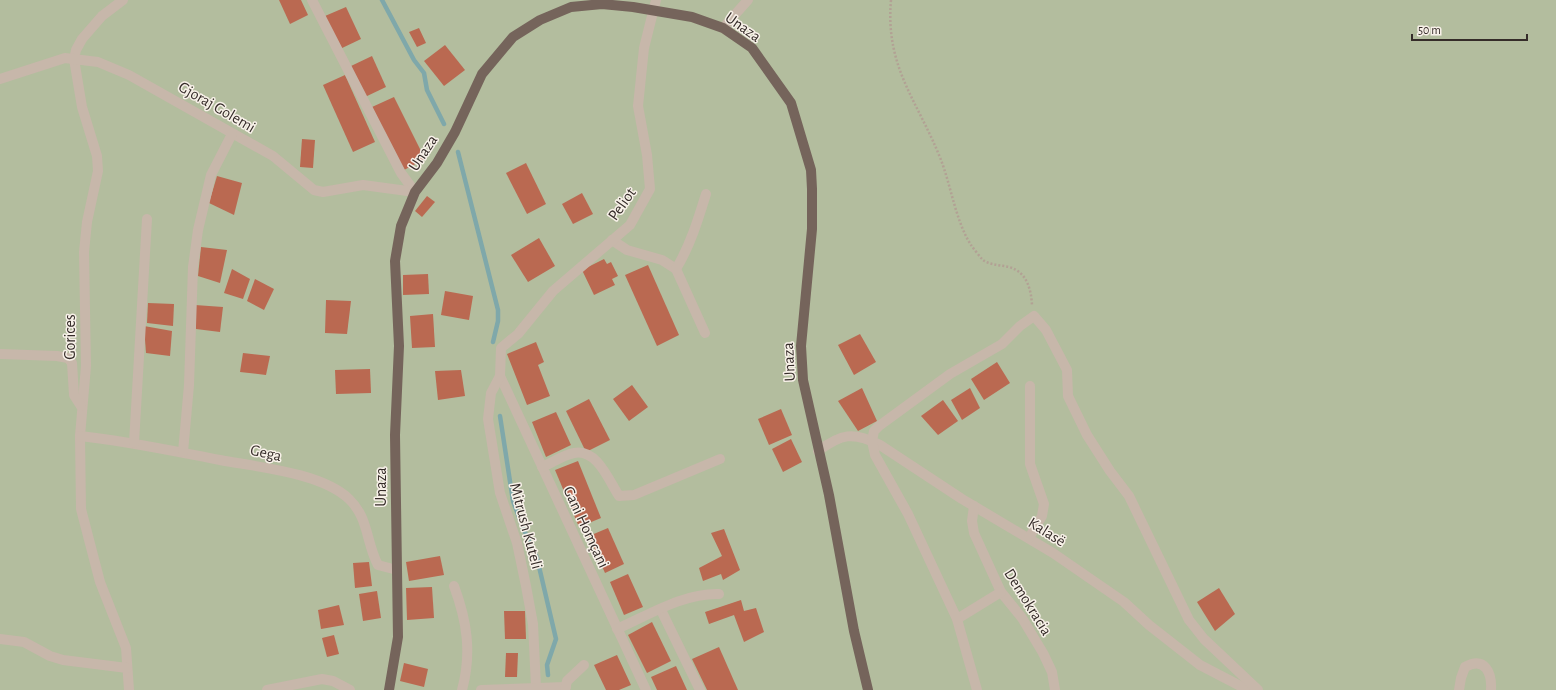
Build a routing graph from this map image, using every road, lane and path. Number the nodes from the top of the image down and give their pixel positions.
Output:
1 (123, 0) edge
2 (312, 0) edge
3 (656, 0) edge
4 (748, 0) edge
5 (891, 0) edge
6 (569, 4) edge
7 (654, 10) junction
8 (722, 28) junction
9 (74, 59) junction
10 (0, 79) edge
11 (232, 134) junction
12 (415, 192) junction
13 (706, 194) dead end
14 (147, 219) dead end
15 (612, 240) junction
16 (676, 269) junction
17 (1034, 316) junction
18 (705, 333) dead end
19 (0, 354) edge
20 (500, 376) junction
21 (1030, 386) dead end
22 (81, 406) junction
23 (80, 436) junction
24 (872, 441) junction
25 (134, 443) junction
26 (818, 451) junction
27 (183, 452) junction
28 (720, 459) dead end
29 (542, 467) junction
30 (974, 506) junction
31 (1029, 538) junction
32 (398, 570) junction
33 (454, 586) dead end
34 (1001, 592) junction
35 (719, 594) dead end
36 (661, 610) junction
37 (957, 619) junction
38 (617, 629) junction
39 (0, 639) edge
40 (584, 665) dead end
41 (127, 668) junction
42 (536, 687) junction
43 (565, 688) edge
44 (129, 690) edge
45 (267, 690) edge
46 (350, 690) edge
47 (390, 690) edge
48 (462, 690) edge
49 (481, 690) edge
50 (646, 690) edge
51 (700, 690) edge
52 (868, 690) edge
53 (977, 690) edge
54 (1055, 690) edge
55 (1248, 690) edge
56 (1258, 690) edge
57 (1459, 690) edge
58 (1491, 690) edge

1 - 9 street
2 - 12 street
3 - 7 street, Peliot
4 - 8 street
5 - 17 path
6 - 7 main road, Unaza
6 - 12 main road, Unaza
7 - 8 main road, Unaza
7 - 15 street, Peliot
8 - 26 main road, Unaza
9 - 10 street, Gjoraj Golemi
9 - 11 street, Gjoraj Golemi
9 - 22 street, Gorices
11 - 12 street, Gjoraj Golemi
11 - 27 street
12 - 32 main road, Unaza
13 - 16 street
14 - 25 street
15 - 16 street
15 - 20 street, Peliot
16 - 18 street
17 - 24 street
17 - 56 street
19 - 22 street
20 - 29 street, Gani Homçani
20 - 42 street, Mitrush Kuteli
21 - 31 street
22 - 23 street, Gorices
23 - 25 street, Gega
23 - 41 street, Gorices
24 - 26 street, Kalasë
24 - 30 street, Kalasë
24 - 37 street
25 - 27 street, Gega
26 - 52 main road, Unaza
27 - 32 street, Gega
28 - 29 street
29 - 38 street, Gani Homçani
30 - 31 street, Kalasë
30 - 34 street, Demokracia
31 - 55 street, Kalasë
32 - 47 main road, Unaza
33 - 48 street
34 - 37 street
34 - 54 street, Demokracia
35 - 36 street
36 - 38 street
36 - 51 street
37 - 53 street
38 - 50 street, Gani Homçani
39 - 41 street
40 - 43 street
41 - 44 street, Gorices
42 - 43 street
42 - 49 street
45 - 46 street
57 - 58 street

